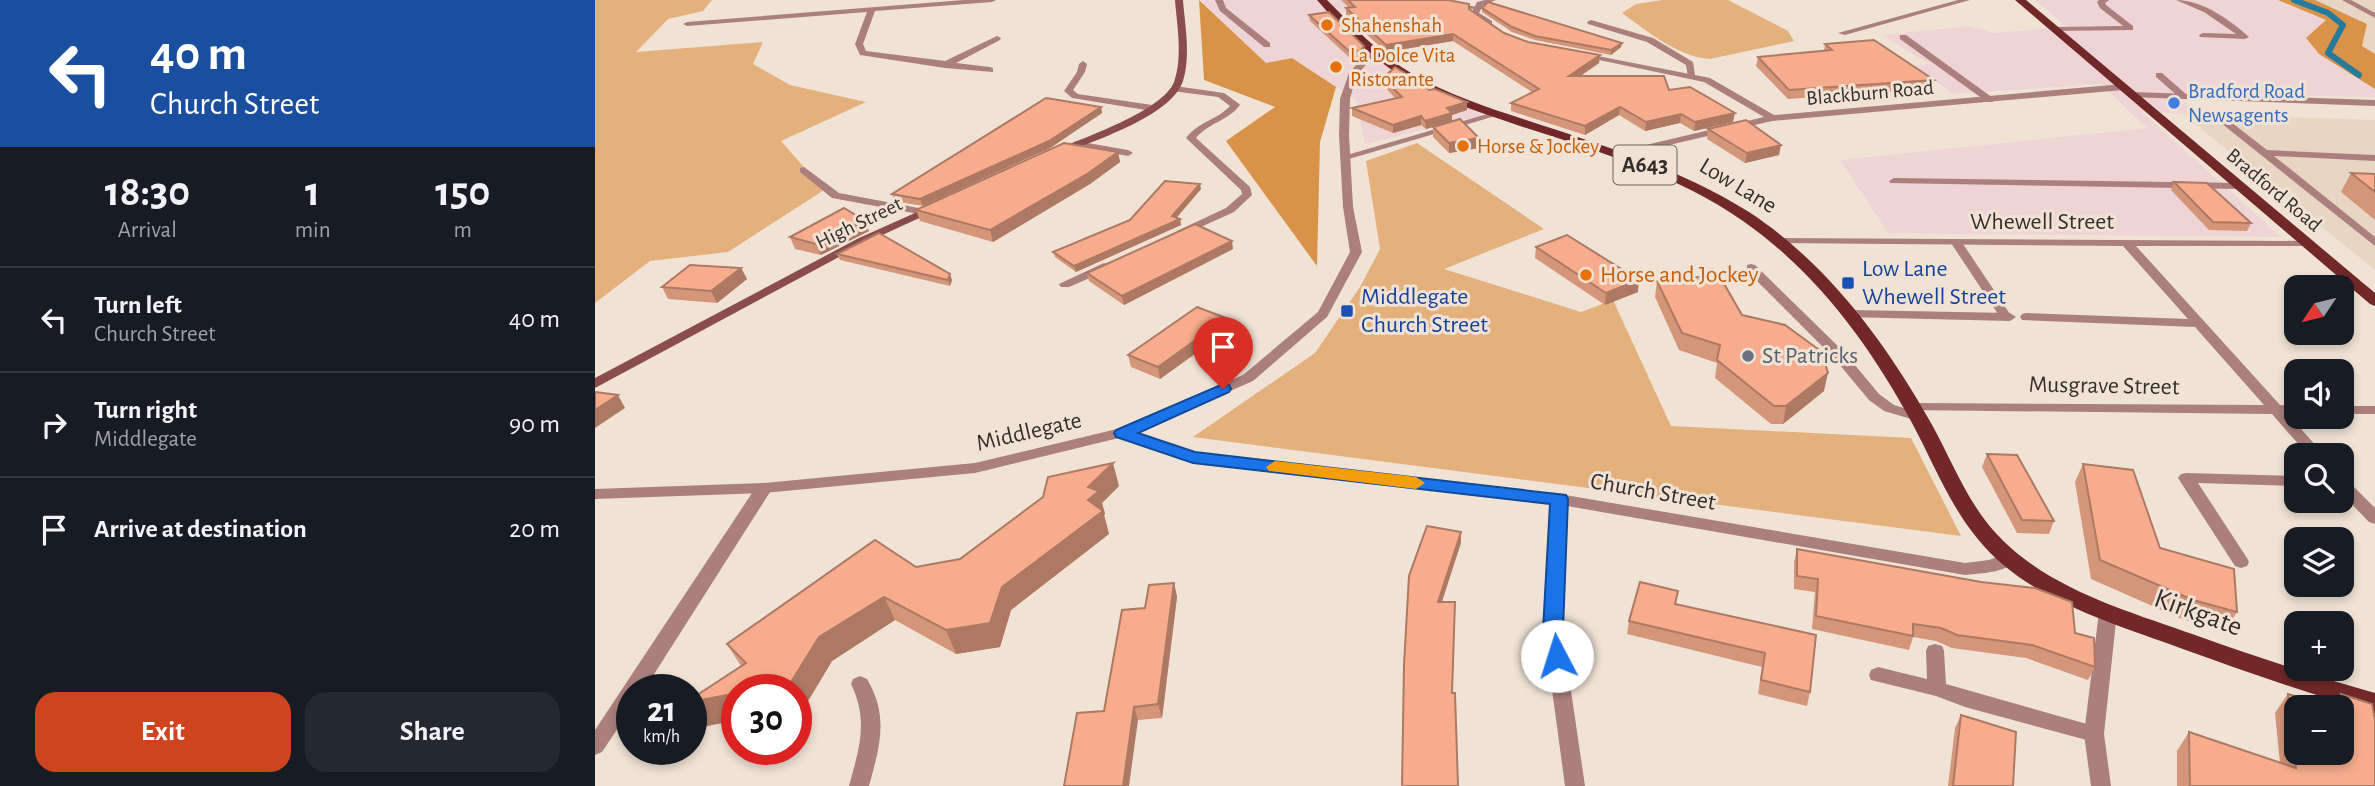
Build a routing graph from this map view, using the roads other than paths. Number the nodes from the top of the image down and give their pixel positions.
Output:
1 (992, 0) edge
2 (1179, 0) edge
3 (1219, 0) edge
4 (1322, 0) edge
5 (1427, 0) edge
6 (1492, 0) edge
7 (1966, 0) edge
8 (2020, 0) edge
9 (2105, 0) edge
10 (2181, 0) edge
11 (2346, 0) edge
12 (1478, 8) junction
13 (872, 9) junction
14 (2375, 16) edge
15 (1591, 22) dead end
16 (687, 24) dead end
17 (1497, 29) edge
18 (2054, 29) junction
19 (1842, 33) dead end
20 (2203, 35) dead end
21 (1902, 37) dead end
22 (997, 38) dead end
23 (1267, 46) dead end
24 (1571, 53) edge
25 (1379, 54) junction
26 (1083, 64) dead end
27 (945, 65) junction
28 (990, 71) dead end
29 (1691, 75) junction
30 (2159, 75) dead end
31 (1175, 89) junction
32 (2127, 91) junction
33 (2184, 97) junction
34 (1990, 100) junction
35 (2375, 103) edge
36 (1152, 108) junction
37 (1497, 114) junction
38 (1772, 118) junction
39 (2224, 121) dead end
40 (1076, 144) junction
41 (1128, 153) dead end
42 (2264, 153) junction
43 (1051, 155) edge
44 (1345, 157) junction
45 (1626, 158) junction
46 (2375, 158) edge
47 (804, 170) dead end
48 (1894, 181) dead end
49 (2239, 186) junction
50 (949, 201) edge
51 (924, 212) junction
52 (1165, 240) edge
53 (1779, 240) junction
54 (1957, 243) junction
55 (2127, 243) junction
56 (2306, 243) junction
57 (2375, 243) edge
58 (1115, 262) edge
59 (1751, 268) dead end
60 (1065, 284) dead end
61 (2375, 301) edge
62 (1851, 314) junction
63 (2026, 317) dead end
64 (2199, 323) junction
65 (595, 384) edge
66 (2276, 410) junction
67 (2284, 410) edge
68 (2354, 410) edge
69 (2375, 410) edge
70 (1915, 412) junction
71 (1122, 433) junction
72 (2305, 443) edge
73 (2284, 481) edge
74 (764, 488) junction
75 (595, 494) edge
76 (2354, 497) edge
77 (1559, 499) junction
78 (2375, 519) edge
79 (2010, 558) junction
80 (2241, 562) dead end
81 (2108, 612) junction
82 (1935, 651) dead end
83 (642, 674) edge
84 (1878, 675) dead end
85 (860, 684) dead end
86 (1937, 689) junction
87 (2375, 703) edge
88 (616, 714) edge
89 (2094, 734) junction
90 (595, 746) edge
91 (859, 786) edge
92 (1575, 786) edge
93 (2101, 786) edge

1 - 13 street
2 - 31 main road
3 - 23 street
4 - 25 main road, Low Lane / A643
5 - 12 street
6 - 12 street
7 - 19 street
8 - 18 main road, Bradford Road
9 - 18 street
10 - 20 street
11 - 14 street
12 - 17 street
13 - 16 street
13 - 27 street
15 - 29 street
18 - 32 main road, Bradford Road
21 - 34 street
22 - 27 street
24 - 29 street
25 - 37 main road, Low Lane / A643
25 - 44 street, Middlegate
26 - 36 street
27 - 28 street
29 - 38 street
30 - 33 street
31 - 36 main road
31 - 52 street
32 - 33 street, Blackburn Road
32 - 34 street, Blackburn Road
32 - 49 main road, Bradford Road
33 - 35 street, Blackburn Road
34 - 38 street, Blackburn Road
36 - 40 main road
37 - 44 street
37 - 45 main road, Low Lane / A643
38 - 45 street, Blackburn Road
39 - 42 street
40 - 41 street
40 - 43 main road
42 - 46 street
42 - 57 street
44 - 71 street, Middlegate
45 - 53 main road, Low Lane / A643
47 - 51 street
48 - 49 street
49 - 56 main road, Bradford Road
50 - 51 main road, High Street
51 - 65 main road, High Street
53 - 54 street, Whewell Street
53 - 62 main road, Low Lane / A643
54 - 55 street, Whewell Street
54 - 62 street
55 - 56 street, Whewell Street
55 - 64 street
56 - 61 main road, Bradford Road
58 - 60 street
59 - 70 street, Musgrave Street
62 - 70 main road, Low Lane / A643
63 - 64 street
64 - 66 street
66 - 67 street, Musgrave Street
66 - 70 street, Musgrave Street
66 - 72 street
68 - 69 street
70 - 79 main road, Low Lane
71 - 74 street, Middlegate
71 - 77 street, Church Street
73 - 80 street
74 - 75 street, Middlegate
74 - 83 street
76 - 78 street
77 - 79 street, Church Street
77 - 92 street
79 - 81 main road, Kirkgate
81 - 87 main road, Kirkgate
81 - 89 street
82 - 86 street
84 - 86 street
85 - 91 street
86 - 89 street
88 - 90 street
89 - 93 street

